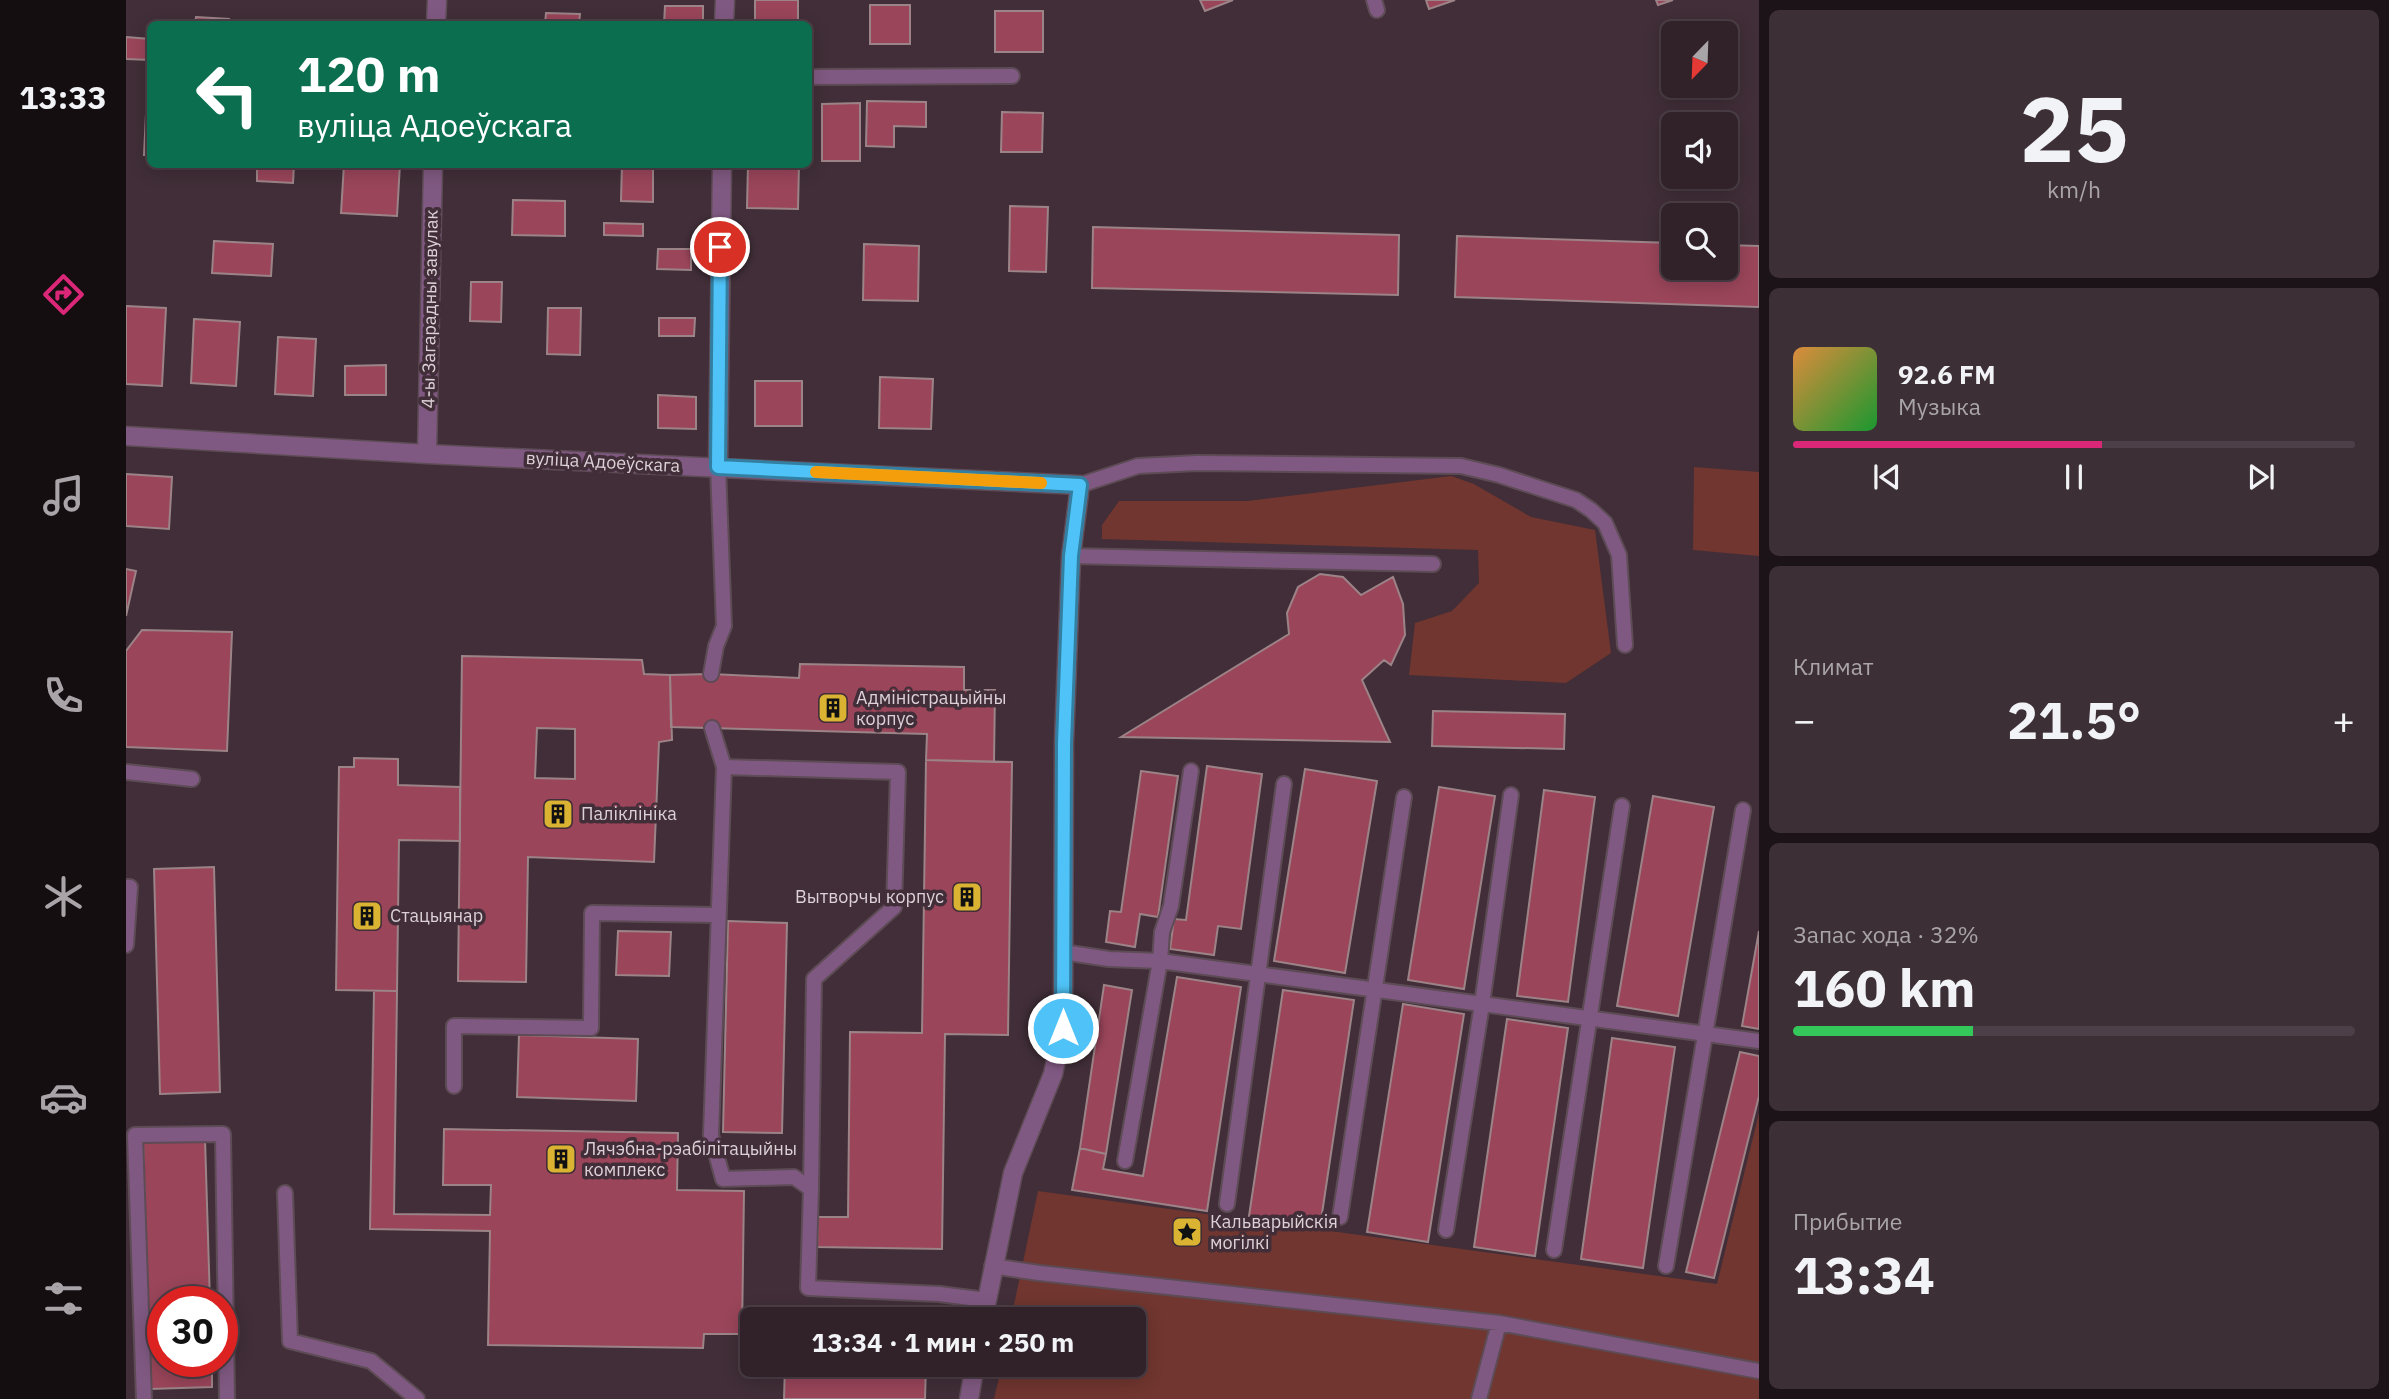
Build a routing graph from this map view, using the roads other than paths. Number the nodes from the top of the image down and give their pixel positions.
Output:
1 (437, 0) edge
2 (725, 0) edge
3 (436, 21) edge
4 (724, 21) edge
5 (1012, 76) dead end
6 (812, 77) edge
7 (433, 168) edge
8 (722, 168) edge
9 (126, 436) edge
10 (427, 454) junction
11 (718, 467) junction
12 (1080, 485) junction
13 (1071, 556) junction
14 (1433, 564) dead end
15 (1625, 645) dead end
16 (711, 674) dead end
17 (712, 728) dead end
18 (724, 767) junction
19 (1191, 771) dead end
20 (126, 772) edge
21 (192, 779) dead end
22 (1284, 784) dead end
23 (1511, 796) dead end
24 (1404, 797) dead end
25 (1622, 806) dead end
26 (1743, 810) dead end
27 (126, 887) edge
28 (718, 915) junction
29 (126, 945) edge
30 (1063, 952) junction
31 (1160, 961) junction
32 (1256, 974) junction
33 (1376, 990) junction
34 (1482, 1004) junction
35 (1589, 1018) junction
36 (1704, 1034) junction
37 (1759, 1041) edge
38 (454, 1086) dead end
39 (126, 1144) edge
40 (134, 1160) junction
41 (1125, 1161) dead end
42 (810, 1189) junction
43 (285, 1193) dead end
44 (1227, 1204) dead end
45 (1340, 1217) dead end
46 (1446, 1230) dead end
47 (1554, 1250) dead end
48 (992, 1266) junction
49 (1666, 1266) dead end
50 (986, 1300) junction
51 (985, 1307) edge
52 (1499, 1323) junction
53 (1759, 1371) edge
54 (973, 1377) edge
55 (144, 1399) edge
56 (227, 1399) edge
57 (417, 1399) edge
58 (969, 1399) edge
59 (1479, 1399) edge

1 - 3 street
2 - 4 street
5 - 6 lane
7 - 10 street, 4-ы Загарадны завулак
8 - 11 street
9 - 10 street, вуліца Адоеўскага
10 - 11 street, вуліца Адоеўскага
11 - 12 street, вуліца Адоеўскага
11 - 16 lane
12 - 13 street
12 - 15 lane
13 - 14 lane
13 - 30 street
17 - 18 lane
18 - 28 lane
18 - 42 lane
19 - 31 lane
20 - 21 lane
22 - 32 lane
23 - 34 lane
24 - 33 lane
25 - 35 lane
26 - 36 lane
27 - 29 lane
28 - 38 lane
28 - 42 lane
30 - 31 lane
30 - 48 street
31 - 32 lane
31 - 41 lane
32 - 33 lane
32 - 44 lane
33 - 34 lane
33 - 45 lane
34 - 35 lane
34 - 46 lane
35 - 36 lane
35 - 47 lane
36 - 37 lane
36 - 49 lane
39 - 40 lane
40 - 55 lane
40 - 56 lane
42 - 50 lane
43 - 57 lane
48 - 50 street
48 - 52 lane
50 - 51 street
52 - 53 lane
52 - 59 lane
54 - 58 street

